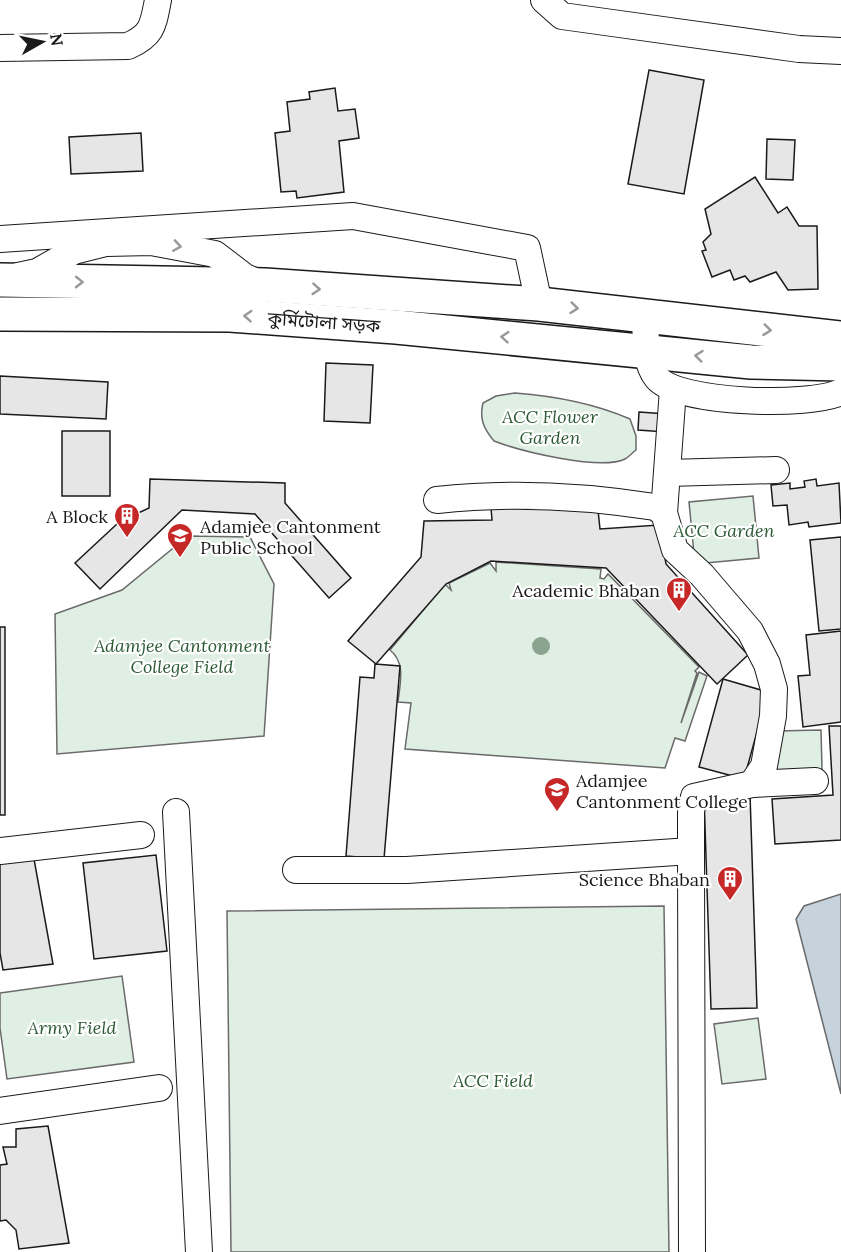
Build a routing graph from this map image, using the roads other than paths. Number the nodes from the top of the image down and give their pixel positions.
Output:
1 (158, 0) edge
2 (544, 0) edge
3 (0, 48) edge
4 (841, 51) edge
5 (0, 239) edge
6 (0, 280) edge
7 (539, 304) junction
8 (0, 315) edge
9 (645, 315) junction
10 (841, 338) edge
11 (648, 351) junction
12 (841, 364) edge
13 (673, 389) junction
14 (841, 392) edge
15 (776, 470) dead end
16 (668, 473) junction
17 (438, 500) dead end
18 (664, 513) junction
19 (815, 781) dead end
20 (752, 784) junction
21 (176, 812) dead end
22 (141, 835) dead end
23 (0, 851) edge
24 (692, 851) junction
25 (296, 870) dead end
26 (159, 1088) dead end
27 (0, 1111) edge
28 (199, 1252) edge
29 (692, 1252) edge

1 - 3 street
2 - 4 street
5 - 7 street
6 -> 7 main road, কুর্মিটোলা সড়ক
7 -> 9 main road, কুর্মিটোলা সড়ক
11 -> 8 main road, কুর্মিটোলা সড়ক
9 -> 10 main road, কুর্মিটোলা সড়ক
9 - 11 street
12 -> 11 main road, কুর্মিটোলা সড়ক
11 - 13 street
13 - 14 street
13 - 16 street
15 - 16 street
16 - 18 street
17 - 18 street
18 - 20 street
19 - 20 street
20 - 24 street
21 - 28 street
22 - 23 street
24 - 25 street
24 - 29 street
26 - 27 street

